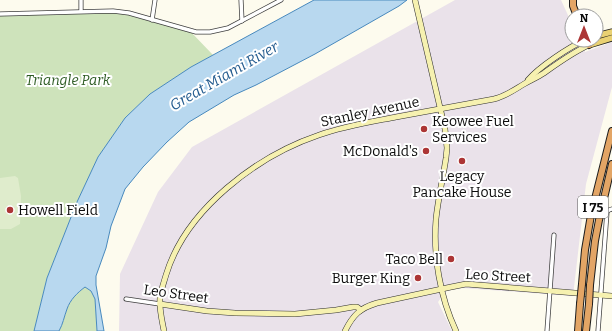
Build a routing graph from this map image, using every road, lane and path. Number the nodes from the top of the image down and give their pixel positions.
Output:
1 (82, 0) edge
2 (155, 0) edge
3 (241, 0) edge
4 (281, 0) edge
5 (415, 0) edge
6 (81, 11) junction
7 (0, 14) edge
8 (152, 20) junction
9 (242, 21) junction
10 (578, 48) edge
11 (441, 109) junction
12 (612, 131) edge
13 (612, 164) edge
14 (612, 209) edge
15 (554, 236) dead end
16 (442, 289) junction
17 (550, 291) junction
18 (601, 295) junction
19 (612, 296) edge
20 (126, 299) dead end
21 (160, 304) junction
22 (342, 309) junction
23 (361, 310) junction
24 (355, 315) junction
25 (164, 331) edge
26 (345, 331) edge
27 (456, 331) edge
28 (548, 331) edge
29 (578, 331) edge
30 (586, 331) edge
31 (598, 331) edge

1 - 6 street
2 - 8 street
3 - 9 street
4 - 9 street
5 - 11 street
6 - 7 street
6 - 8 street
8 - 9 street
10 - 11 street, Stanley Avenue
11 - 16 street
11 - 21 street, Stanley Avenue
12 - 29 highway, I 75, bridge
13 - 30 highway, I 75, bridge
14 - 18 street
15 - 17 street
16 - 17 street, Leo Street
16 - 23 street, Leo Street
16 - 27 street
17 - 18 street, Leo Street
17 - 28 street
18 - 19 street, Leo Street
18 - 31 street
20 - 21 street, Leo Street
21 - 22 street, Leo Street
21 - 25 street, Stanley Avenue
22 - 23 street, Leo Street
22 - 24 street
23 - 24 street, Leo Street
24 - 26 street, Leo Street

